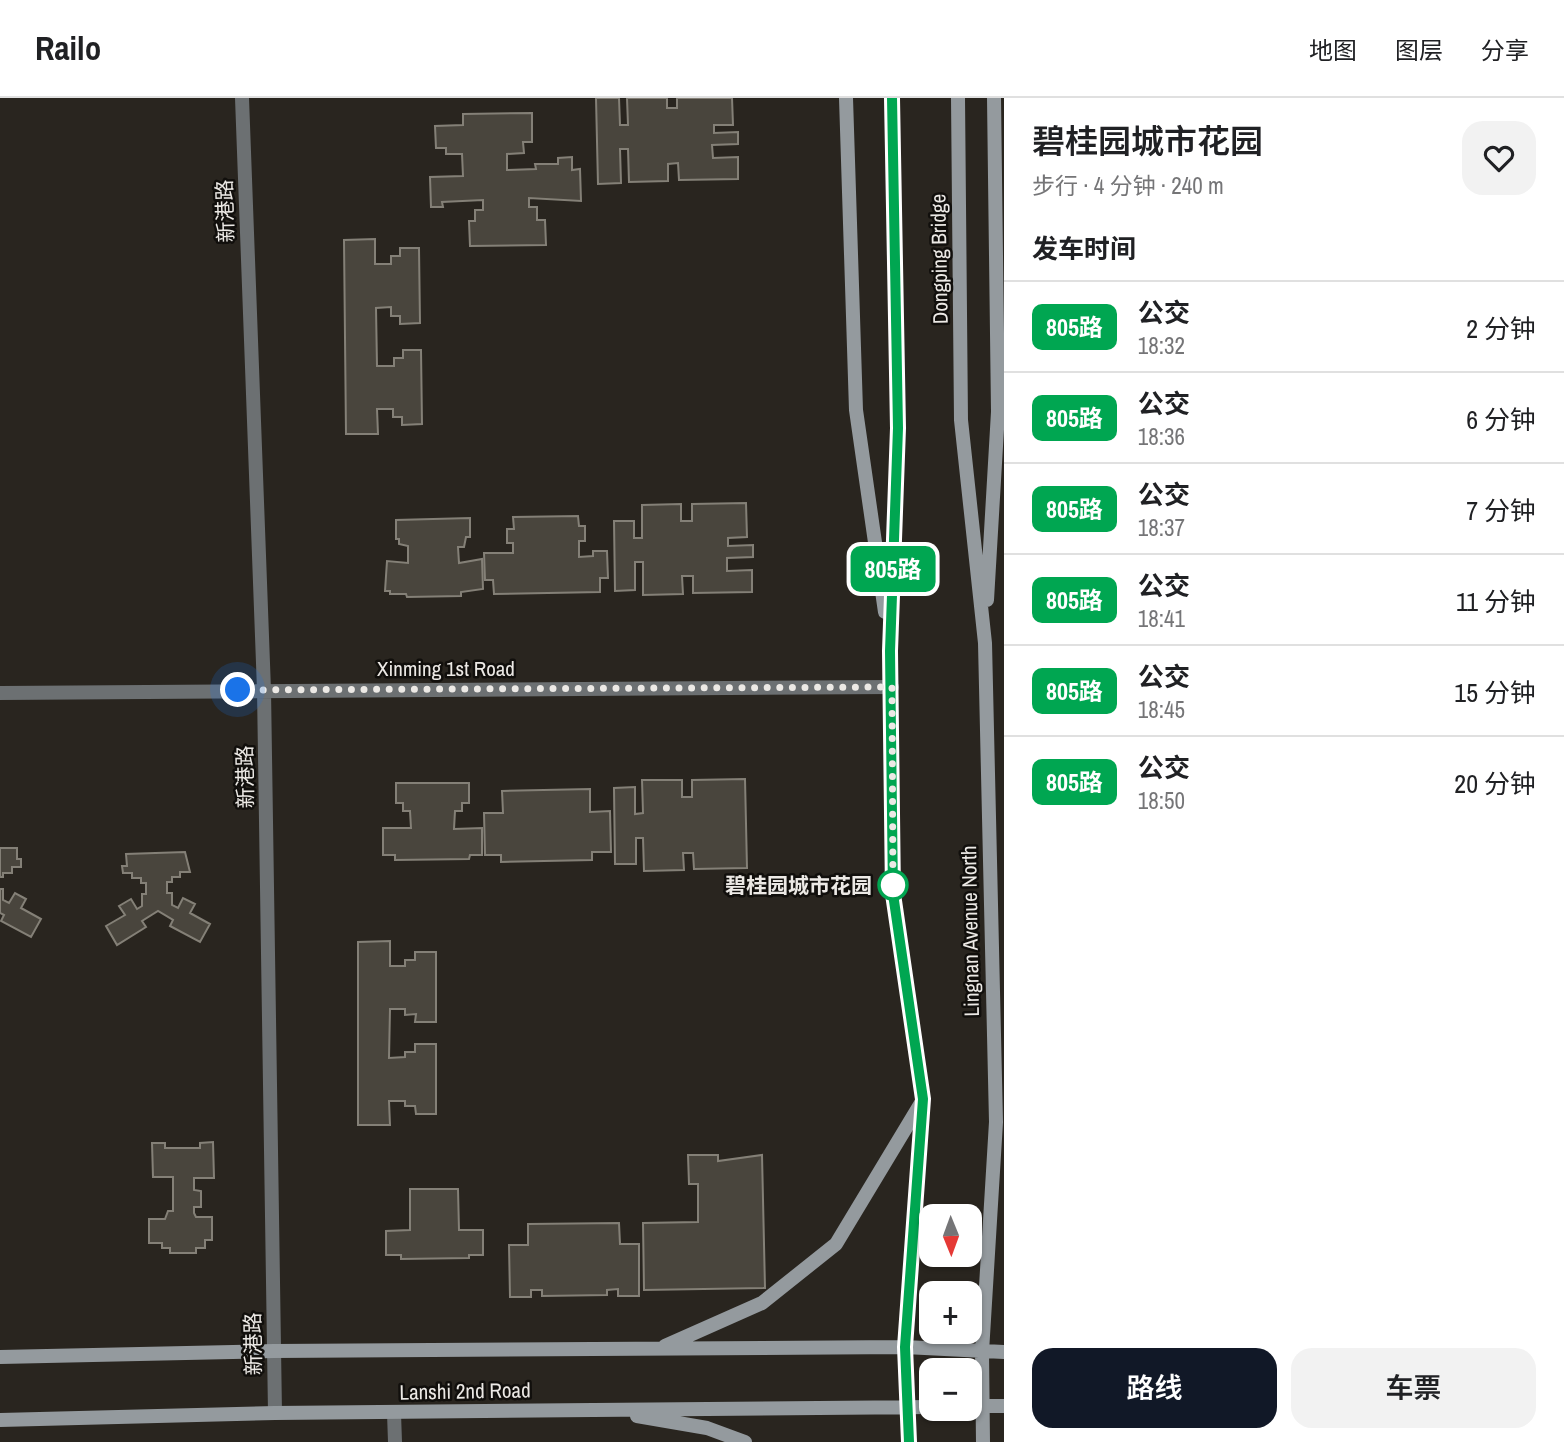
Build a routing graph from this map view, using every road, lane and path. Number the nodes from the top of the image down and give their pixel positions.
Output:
1 (242, 98) edge
2 (846, 98) edge
3 (892, 98) edge
4 (958, 98) edge
5 (994, 98) edge
6 (961, 420) joint
7 (985, 643) junction
8 (890, 651) junction
9 (892, 687) junction
10 (264, 690) junction
11 (0, 693) edge
12 (923, 1099) junction
13 (996, 1122) junction
14 (1004, 1161) edge
15 (905, 1347) junction
16 (660, 1349) junction
17 (274, 1351) junction
18 (982, 1352) junction
19 (1004, 1352) edge
20 (0, 1357) edge
21 (981, 1358) edge
22 (919, 1406) edge
23 (982, 1406) edge
24 (1004, 1406) edge
25 (907, 1407) junction
26 (601, 1410) junction
27 (275, 1413) junction
28 (394, 1413) junction
29 (0, 1420) edge
30 (979, 1421) edge
31 (395, 1442) edge
32 (746, 1442) edge
33 (909, 1442) edge
34 (983, 1442) edge

1 - 10 street, 新港路
2 - 8 main road
3 - 8 main road
4 - 6 main road, Dongping Bridge
5 - 7 main road
6 - 7 main road, Lingnan Avenue North
7 - 13 main road, Lingnan Avenue North
8 - 9 main road
9 - 10 street, Xinming 1st Road
9 - 12 main road
10 - 11 street, Xinming 1st Road
10 - 17 street, 新港路
12 - 15 main road
12 - 16 main road
13 - 14 main road
13 - 18 main road, Lingnan Avenue North
15 - 16 main road
15 - 18 main road
15 - 25 main road
16 - 17 main road
17 - 20 main road
17 - 27 street, 新港路
18 - 19 main road
18 - 21 main road, Lingnan Avenue North
22 - 25 main road, Lanshi 2nd Road
23 - 24 main road
25 - 26 main road, Lanshi 2nd Road
25 - 33 main road
26 - 28 main road, Lanshi 2nd Road
26 - 32 main road
27 - 28 main road, Lanshi 2nd Road
27 - 29 main road, Lanshi 2nd Road
28 - 31 street
30 - 34 main road, Lingnan Avenue North

